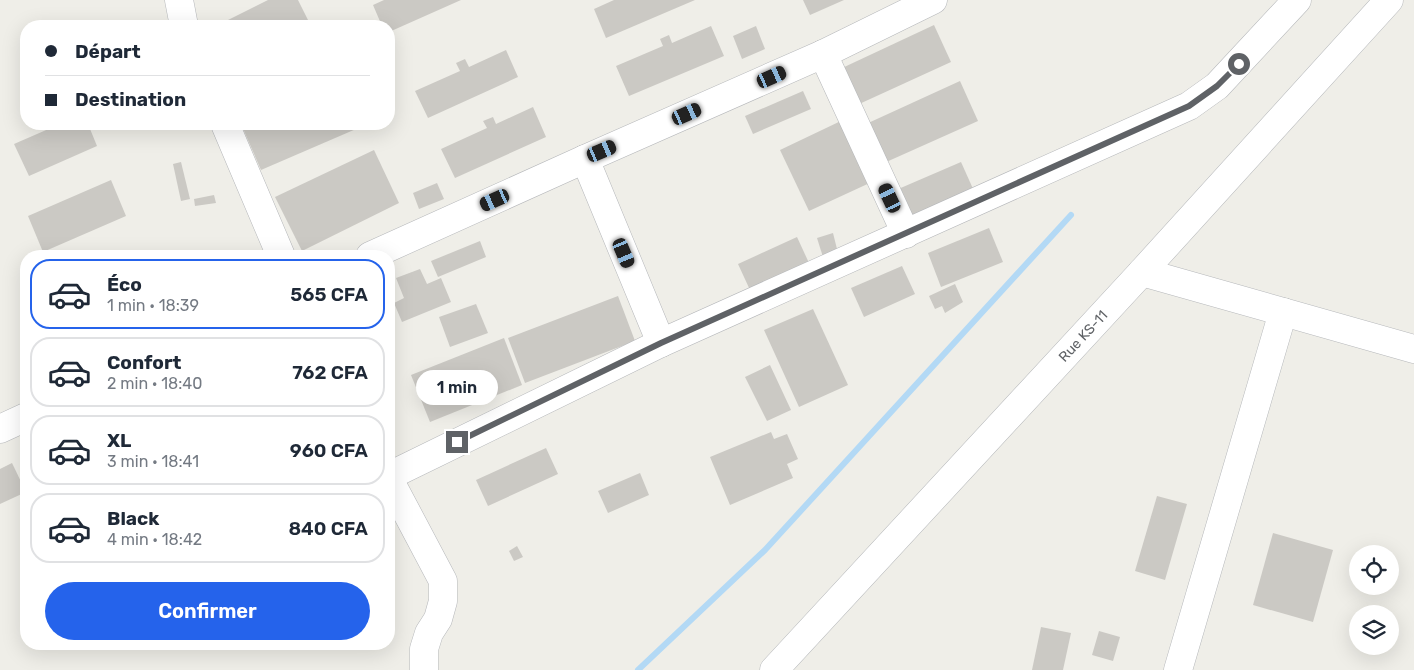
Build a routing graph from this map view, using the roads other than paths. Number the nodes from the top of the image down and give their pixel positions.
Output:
1 (180, 0) edge
2 (933, 0) edge
3 (1297, 0) edge
4 (1389, 0) edge
5 (183, 20) edge
6 (823, 54) junction
7 (228, 130) edge
8 (585, 159) junction
9 (906, 234) junction
10 (279, 250) edge
11 (383, 250) edge
12 (1142, 272) junction
13 (1283, 312) junction
14 (661, 343) junction
15 (1414, 349) edge
16 (20, 420) edge
17 (0, 429) edge
18 (395, 473) edge
19 (395, 491) edge
20 (424, 670) edge
21 (774, 670) edge
22 (1178, 670) edge

1 - 5 street
2 - 6 street
3 - 9 street
4 - 12 street, Rue KS-11
6 - 8 street
6 - 9 street
7 - 10 street
8 - 11 street
8 - 14 street
9 - 14 street
12 - 13 street
12 - 21 street, Rue KS-11
13 - 15 street
13 - 22 street
14 - 18 street
16 - 17 street
19 - 20 street

